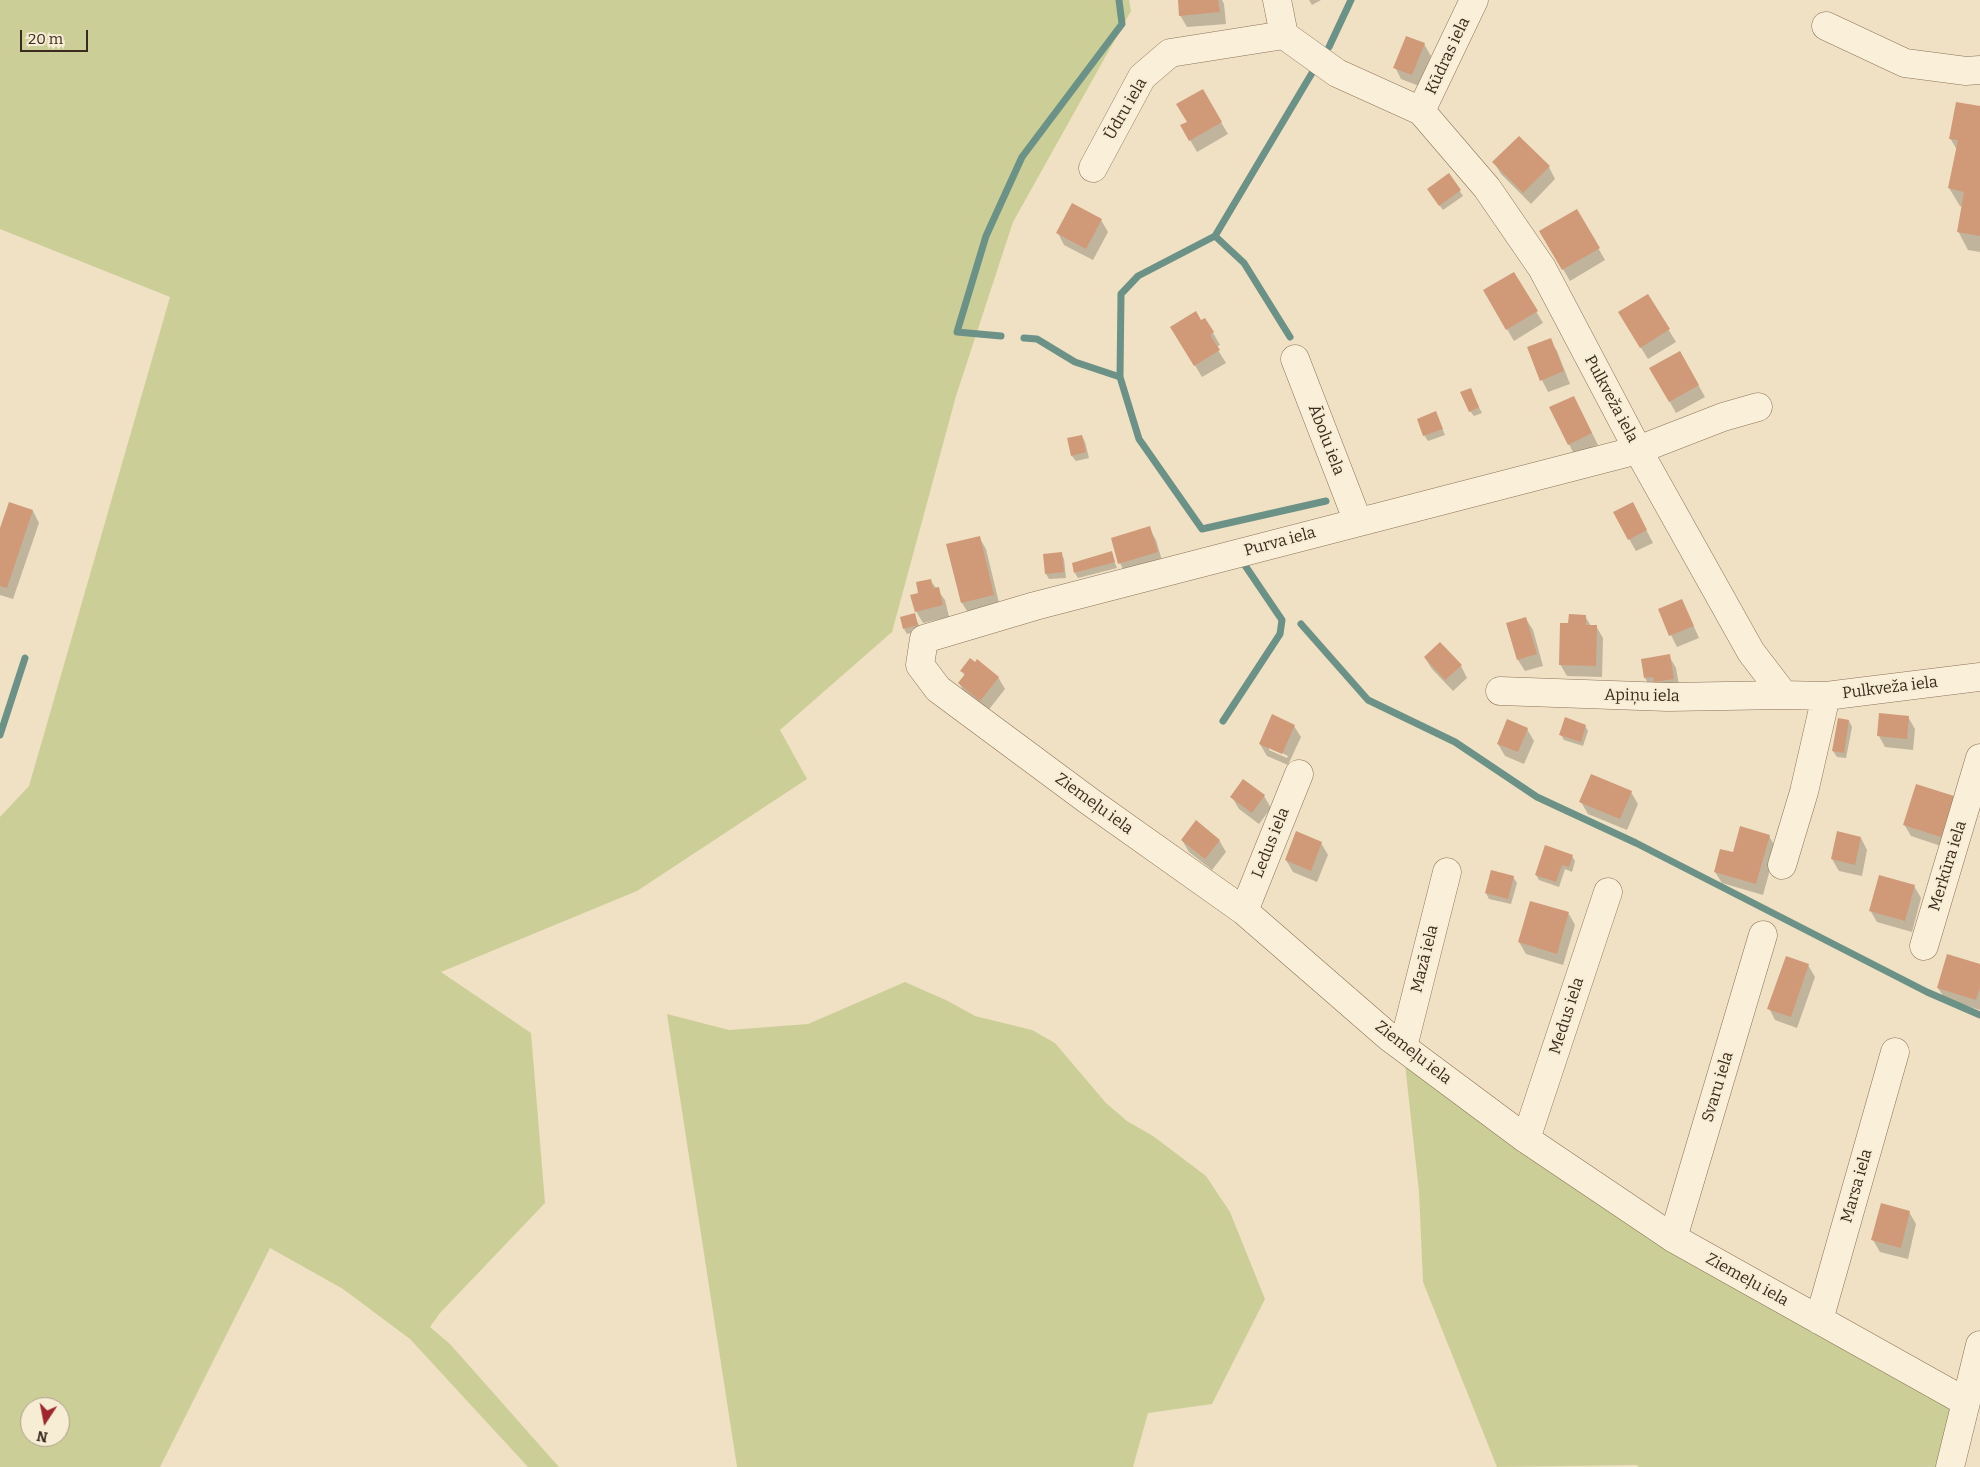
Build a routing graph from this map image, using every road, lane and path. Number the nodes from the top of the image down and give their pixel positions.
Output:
1 (1277, 0) edge
2 (1474, 0) edge
3 (1826, 26) dead end
4 (1284, 36) junction
5 (1980, 70) edge
6 (1421, 111) junction
7 (1093, 168) dead end
8 (1295, 359) dead end
9 (1758, 407) dead end
10 (1638, 450) junction
11 (1358, 522) junction
12 (924, 639) joint
13 (1980, 677) edge
14 (1500, 691) dead end
15 (1784, 695) junction
16 (1826, 696) junction
17 (1980, 758) edge
18 (1299, 774) dead end
19 (1782, 865) dead end
20 (1447, 872) dead end
21 (1608, 892) dead end
22 (1244, 912) junction
23 (1763, 936) dead end
24 (1924, 946) dead end
25 (1403, 1047) junction
26 (1895, 1052) dead end
27 (1526, 1140) junction
28 (1673, 1238) junction
29 (1819, 1320) junction
30 (1980, 1345) edge
31 (1966, 1402) junction
32 (1950, 1467) edge

1 - 4 street
2 - 6 street, Kūdras iela
3 - 5 street
4 - 6 street, Pulkveža iela
4 - 7 street, Ūdru iela
6 - 10 street, Pulkveža iela
8 - 11 street, Ābolu iela
9 - 10 street, Purva iela
10 - 11 street, Purva iela
10 - 15 street, Pulkveža iela
11 - 12 street, Purva iela
12 - 22 street, Ziemeļu iela
13 - 16 street, Pulkveža iela
14 - 15 street, Apiņu iela
15 - 16 street, Pulkveža iela
16 - 19 street
17 - 24 street, Merkūra iela
18 - 22 street, Ledus iela
20 - 25 street, Mazā iela
21 - 27 street, Medus iela
22 - 25 street, Ziemeļu iela
23 - 28 street, Svaru iela
25 - 27 street, Ziemeļu iela
26 - 29 street, Marsa iela
27 - 28 street, Ziemeļu iela
28 - 29 street, Ziemeļu iela
29 - 31 street, Ziemeļu iela
30 - 31 street
31 - 32 street

